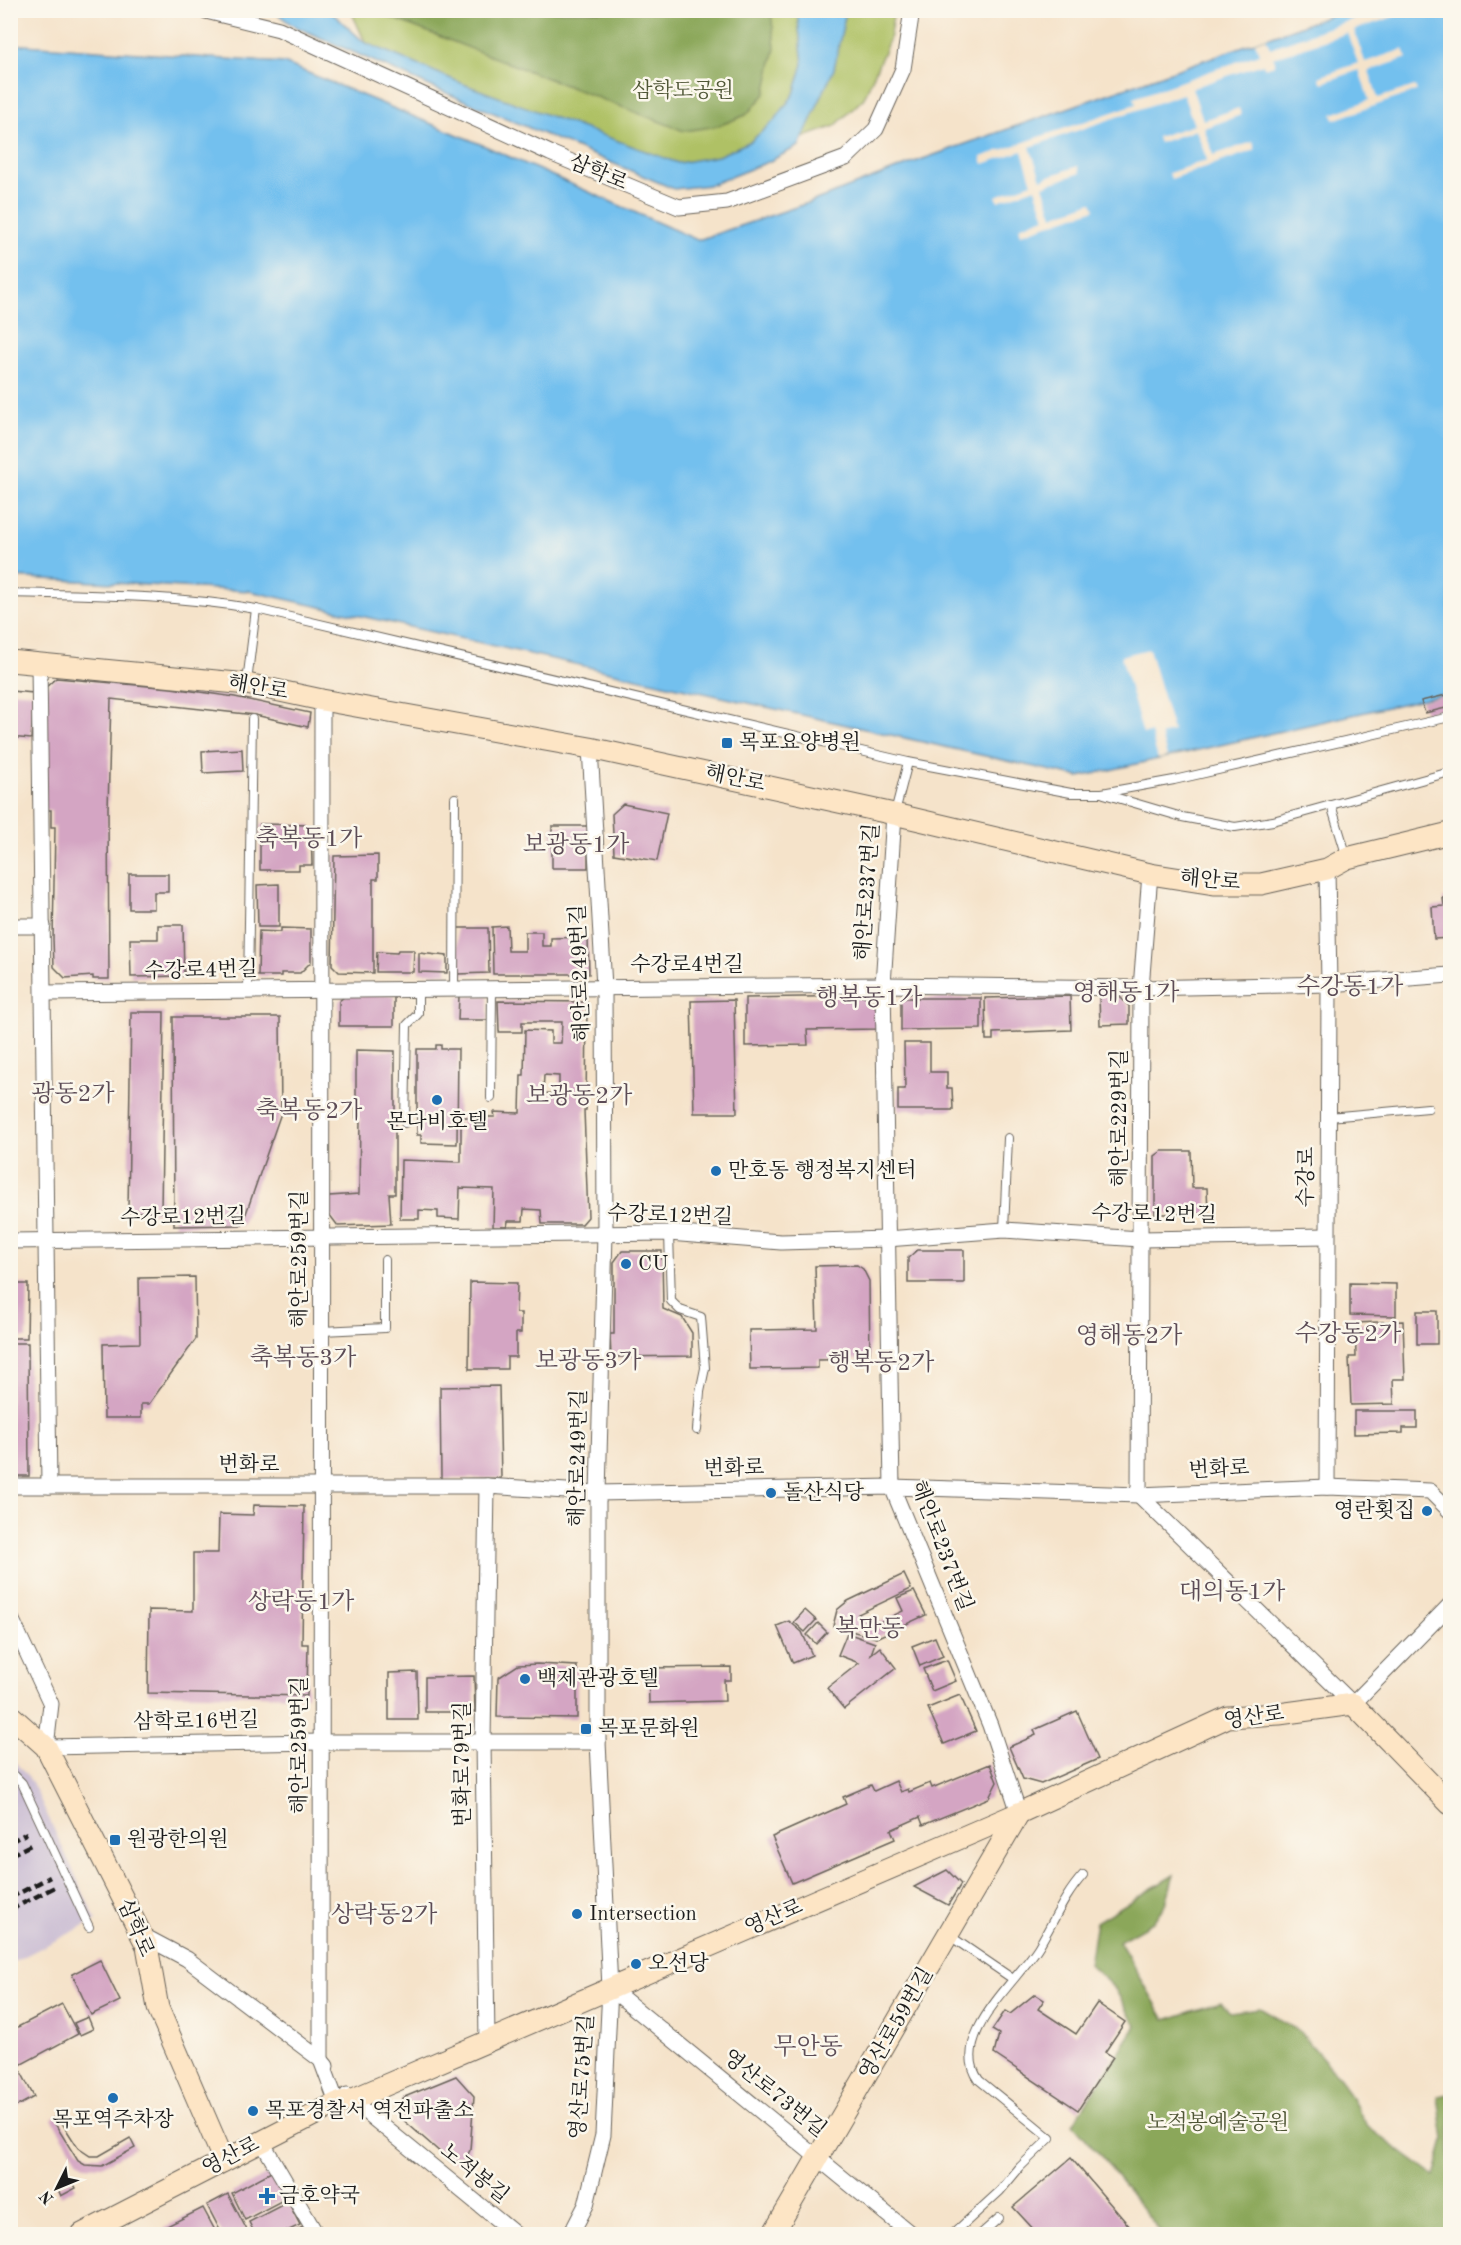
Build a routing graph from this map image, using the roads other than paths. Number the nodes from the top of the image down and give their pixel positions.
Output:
1 (202, 10) edge
2 (912, 10) edge
3 (10, 593) edge
4 (256, 609) junction
5 (10, 661) edge
6 (39, 663) junction
7 (247, 684) junction
8 (321, 700) junction
9 (1450, 717) edge
10 (252, 719) dead end
11 (590, 748) junction
12 (908, 762) junction
13 (1450, 772) edge
14 (1102, 794) junction
15 (455, 798) dead end
16 (1331, 804) junction
17 (894, 814) junction
18 (1450, 833) edge
19 (1347, 858) junction
20 (1327, 869) junction
21 (1150, 874) junction
22 (10, 926) edge
23 (43, 926) junction
24 (1450, 975) edge
25 (1329, 984) junction
26 (883, 985) junction
27 (604, 987) junction
28 (492, 988) junction
29 (1141, 988) junction
30 (418, 989) junction
31 (454, 989) junction
32 (320, 990) junction
33 (248, 991) junction
34 (44, 993) junction
35 (491, 1098) dead end
36 (1428, 1108) dead end
37 (1329, 1117) junction
38 (405, 1123) dead end
39 (1008, 1138) dead end
40 (1004, 1230) junction
41 (669, 1233) junction
42 (605, 1234) junction
43 (1327, 1236) junction
44 (321, 1237) junction
45 (886, 1239) junction
46 (1140, 1239) junction
47 (46, 1240) junction
48 (10, 1241) edge
49 (385, 1260) dead end
50 (322, 1331) junction
51 (697, 1430) dead end
52 (10, 1486) edge
53 (49, 1486) junction
54 (323, 1486) junction
55 (487, 1486) junction
56 (1327, 1486) junction
57 (892, 1487) junction
58 (598, 1494) junction
59 (1139, 1495) junction
60 (1450, 1511) edge
61 (1450, 1605) edge
62 (10, 1616) edge
63 (1353, 1704) junction
64 (10, 1715) edge
65 (320, 1742) junction
66 (483, 1742) junction
67 (598, 1742) junction
68 (46, 1747) junction
69 (10, 1771) edge
70 (1450, 1804) edge
71 (1019, 1813) junction
72 (1083, 1875) dead end
73 (89, 1927) dead end
74 (140, 1934) junction
75 (950, 1935) junction
76 (1013, 1979) junction
77 (610, 1988) junction
78 (487, 2042) junction
79 (321, 2060) junction
80 (344, 2102) junction
81 (262, 2142) junction
82 (819, 2157) junction
83 (224, 2161) junction
84 (999, 2218) dead end
85 (82, 2235) edge
86 (316, 2235) edge
87 (515, 2235) edge
88 (571, 2235) edge
89 (773, 2235) edge
90 (912, 2235) edge
91 (953, 2235) edge
92 (981, 2235) edge

1 - 2 street, 삼학로
3 - 4 lane
4 - 7 lane
4 - 12 lane
5 - 6 street, 해안로
6 - 7 street, 해안로
6 - 23 street
7 - 8 street, 해안로
8 - 11 street, 해안로
8 - 32 street, 해안로259번길
9 - 14 lane
10 - 33 lane
11 - 17 street, 해안로
11 - 27 street, 해안로249번길
12 - 14 lane
12 - 17 lane
13 - 16 lane
14 - 16 lane
15 - 31 lane
16 - 19 lane
17 - 21 street, 해안로
17 - 26 street, 해안로237번길
18 - 19 street, 해안로
19 - 20 street, 해안로
20 - 21 street, 해안로
20 - 25 street, 수강로
21 - 29 street, 해안로229번길
22 - 23 street
23 - 34 street
24 - 25 street, 수강로4번길
25 - 29 street, 수강로4번길
25 - 37 street, 수강로
26 - 27 street, 수강로4번길
26 - 29 street, 수강로4번길
26 - 45 street, 해안로237번길
27 - 28 street, 수강로4번길
27 - 42 street, 해안로249번길
28 - 31 street, 수강로4번길
28 - 35 lane
29 - 46 street, 해안로229번길
30 - 31 street, 수강로4번길
30 - 32 street, 수강로4번길
30 - 38 lane
32 - 33 street, 수강로4번길
32 - 44 street, 해안로259번길
33 - 34 street, 수강로4번길
34 - 47 street
36 - 37 lane
37 - 43 street, 수강로
39 - 40 lane
40 - 45 street, 수강로12번길
40 - 46 street, 수강로12번길
41 - 42 street, 수강로12번길
41 - 45 street, 수강로12번길
41 - 51 lane
42 - 44 street, 수강로12번길
42 - 58 street, 해안로249번길
43 - 46 street, 수강로12번길
43 - 56 street, 수강로
44 - 47 street, 수강로12번길
44 - 50 street, 해안로259번길
45 - 57 street, 해안로237번길
46 - 59 street, 해안로229번길
47 - 48 street, 수강로12번길
47 - 53 street
49 - 50 lane
50 - 54 street, 해안로259번길
52 - 53 street, 번화로
53 - 54 street, 번화로
54 - 55 street, 번화로
54 - 65 street, 해안로259번길
55 - 58 street, 번화로
55 - 66 street, 번화로79번길
56 - 59 street, 번화로
56 - 60 street, 번화로
57 - 58 street, 번화로
57 - 59 street, 번화로
57 - 71 street, 해안로237번길
58 - 67 street, 해안로249번길
59 - 63 street
61 - 63 street
62 - 68 street
63 - 70 street
63 - 71 street, 영산로
64 - 68 street, 삼학로
65 - 66 street, 삼학로16번길
65 - 68 street, 삼학로16번길
65 - 79 street, 해안로259번길
66 - 67 street, 삼학로16번길
66 - 78 street, 번화로79번길
67 - 77 street, 해안로249번길
68 - 74 street, 삼학로
69 - 73 lane
71 - 75 street, 영산로59번길
71 - 77 street, 영산로
72 - 76 lane
74 - 79 street, 노적봉길
74 - 83 street, 삼학로
75 - 76 lane
75 - 82 street, 영산로59번길
76 - 91 lane
77 - 78 street, 영산로
77 - 82 street, 영산로73번길
77 - 88 street, 영산로75번길
78 - 80 street, 영산로
79 - 80 street, 노적봉길
80 - 81 street, 영산로
80 - 87 street, 노적봉길
81 - 83 street, 영산로
81 - 86 street
82 - 89 street, 영산로59번길
82 - 90 street, 영산로73번길
83 - 85 street, 영산로
84 - 92 lane

